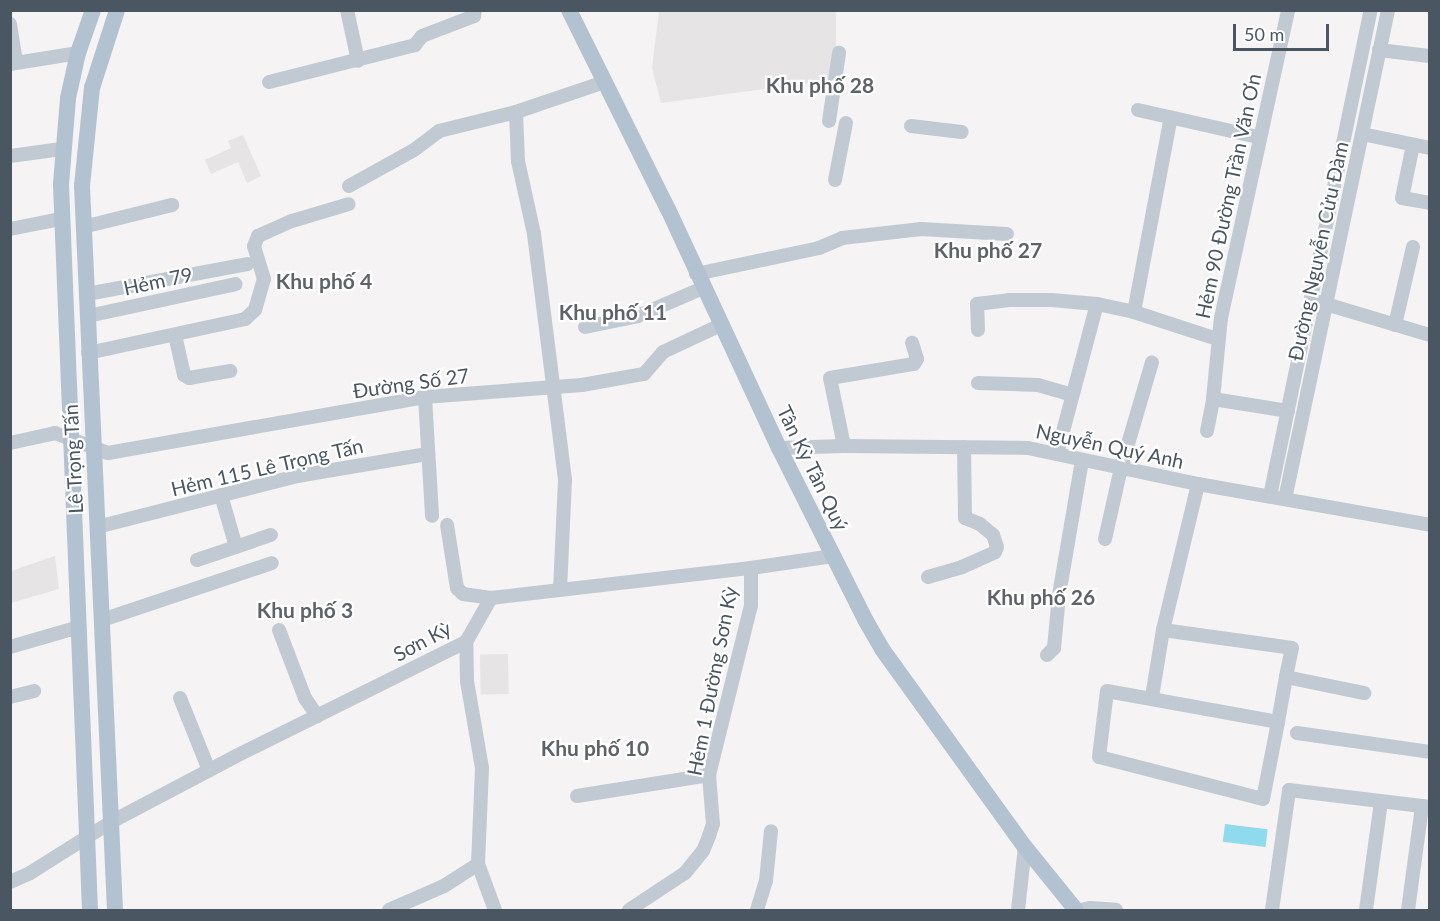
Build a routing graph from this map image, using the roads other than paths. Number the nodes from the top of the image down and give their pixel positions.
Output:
1 (93, 10) edge
2 (117, 10) edge
3 (347, 10) edge
4 (569, 10) edge
5 (1288, 10) edge
6 (1371, 10) edge
7 (1388, 10) edge
8 (475, 13) edge
9 (10, 24) edge
10 (1379, 50) junction
11 (78, 53) junction
12 (839, 53) dead end
13 (1430, 56) edge
14 (358, 61) junction
15 (13, 64) edge
16 (269, 82) dead end
17 (604, 82) junction
18 (1138, 110) dead end
19 (516, 112) junction
20 (1171, 117) junction
21 (829, 121) dead end
22 (846, 123) dead end
23 (911, 126) dead end
24 (963, 132) dead end
25 (1362, 134) junction
26 (1258, 137) junction
27 (1413, 145) junction
28 (1430, 148) edge
29 (62, 150) junction
30 (10, 156) edge
31 (835, 180) dead end
32 (349, 186) dead end
33 (1430, 203) edge
34 (349, 204) dead end
35 (172, 205) dead end
36 (61, 219) junction
37 (83, 227) junction
38 (10, 230) edge
39 (1007, 234) dead end
40 (1413, 247) dead end
41 (247, 264) dead end
42 (700, 281) junction
43 (236, 284) dead end
44 (87, 294) junction
45 (1311, 298) junction
46 (1097, 304) junction
47 (1326, 306) junction
48 (1134, 312) junction
49 (88, 316) junction
50 (721, 325) junction
51 (1395, 325) junction
52 (585, 327) dead end
53 (978, 330) dead end
54 (175, 335) junction
55 (1430, 335) edge
56 (1217, 339) junction
57 (912, 343) dead end
58 (88, 353) junction
59 (1152, 362) dead end
60 (230, 371) dead end
61 (978, 383) dead end
62 (553, 388) junction
63 (1073, 395) junction
64 (425, 397) junction
65 (1213, 399) junction
66 (1288, 411) junction
67 (1207, 431) dead end
68 (70, 439) junction
69 (10, 443) edge
70 (844, 446) junction
71 (964, 447) junction
72 (93, 448) junction
73 (779, 448) junction
74 (427, 454) junction
75 (1057, 454) junction
76 (1082, 460) junction
77 (1121, 468) junction
78 (1198, 484) junction
79 (221, 495) junction
80 (1270, 496) junction
81 (1286, 499) junction
82 (432, 516) dead end
83 (447, 525) dead end
84 (1430, 525) edge
85 (97, 527) junction
86 (271, 535) dead end
87 (1105, 539) dead end
88 (237, 547) junction
89 (832, 556) junction
90 (197, 560) dead end
91 (272, 563) dead end
92 (751, 568) junction
93 (928, 577) dead end
94 (560, 590) junction
95 (492, 598) junction
96 (102, 620) junction
97 (79, 627) junction
98 (279, 630) dead end
99 (1163, 630) junction
100 (466, 642) junction
101 (10, 647) edge
102 (1047, 655) dead end
103 (1286, 677) junction
104 (34, 691) dead end
105 (1364, 693) dead end
106 (10, 697) edge
107 (1152, 697) junction
108 (180, 698) dead end
109 (317, 716) junction
110 (1278, 722) junction
111 (1297, 733) dead end
112 (1430, 752) edge
113 (209, 770) junction
114 (710, 775) junction
115 (578, 795) dead end
116 (1381, 802) junction
117 (1426, 806) edge
118 (111, 822) junction
119 (771, 831) dead end
120 (89, 837) junction
121 (1025, 846) junction
122 (478, 864) junction
123 (10, 882) edge
124 (90, 910) edge
125 (115, 910) edge
126 (389, 910) edge
127 (495, 910) edge
128 (629, 910) edge
129 (757, 910) edge
130 (1018, 910) edge
131 (1078, 910) edge
132 (1116, 910) edge
133 (1272, 910) edge
134 (1366, 910) edge
135 (1408, 910) edge

1 - 11 main road, Lê Trọng Tấn
2 - 37 main road, Lê Trọng Tấn
3 - 14 street
4 - 17 main road, Tân Kỳ Tân Quý
5 - 26 street, Hẻm 90 Đường Trần Văn Ơn
6 - 45 street, Đường Nguyễn Cửu Đàm
7 - 10 street, Đường Nguyễn Cửu Đàm
8 - 14 street
9 - 15 street
10 - 13 street
10 - 25 street, Đường Nguyễn Cửu Đàm
11 - 15 street
11 - 29 main road, Lê Trọng Tấn
12 - 21 street
14 - 16 street
17 - 19 street
17 - 42 main road, Tân Kỳ Tân Quý
18 - 20 street
19 - 32 street
19 - 62 street
20 - 26 street
20 - 48 street
22 - 31 street
23 - 24 street
25 - 27 street
25 - 47 street, Đường Nguyễn Cửu Đàm
26 - 56 street, Hẻm 90 Đường Trần Văn Ơn
27 - 28 street
27 - 33 street
29 - 30 street
29 - 36 main road, Lê Trọng Tấn
34 - 54 street
35 - 37 street
36 - 38 street
36 - 68 main road, Lê Trọng Tấn
37 - 44 main road, Lê Trọng Tấn
39 - 42 street
40 - 51 street
41 - 44 street
42 - 50 main road, Tân Kỳ Tân Quý
42 - 52 street
43 - 49 street, Hẻm 79
44 - 49 main road, Lê Trọng Tấn
45 - 47 street
45 - 66 street, Đường Nguyễn Cửu Đàm
46 - 48 street
46 - 53 street
46 - 63 street
47 - 51 street
47 - 81 street, Đường Nguyễn Cửu Đàm
48 - 56 street
49 - 58 main road, Lê Trọng Tấn
50 - 62 street, Đường Số 27
50 - 73 main road, Tân Kỳ Tân Quý
51 - 55 street
54 - 58 street
54 - 60 street
56 - 65 street, Hẻm 90 Đường Trần Văn Ơn
57 - 70 street
58 - 72 main road, Lê Trọng Tấn
59 - 77 street
61 - 63 street
62 - 64 street, Đường Số 27
62 - 94 street
63 - 75 street
64 - 72 street, Đường Số 27
64 - 74 street
65 - 66 street
65 - 67 street, Hẻm 90 Đường Trần Văn Ơn
66 - 80 street, Đường Nguyễn Cửu Đàm
68 - 69 street, Đường Số 27
68 - 72 street, Đường Số 27
68 - 97 main road, Lê Trọng Tấn
70 - 71 street, Nguyễn Quý Anh
70 - 73 street, Nguyễn Quý Anh
71 - 75 street, Nguyễn Quý Anh
71 - 93 street
72 - 85 main road, Lê Trọng Tấn
73 - 89 main road, Tân Kỳ Tân Quý
74 - 79 street, Hẻm 115 Lê Trọng Tấn
74 - 82 street
75 - 76 street, Nguyễn Quý Anh
76 - 77 street, Nguyễn Quý Anh
76 - 102 street
77 - 78 street, Nguyễn Quý Anh
77 - 87 street
78 - 80 street, Nguyễn Quý Anh
78 - 99 street
79 - 85 street, Hẻm 115 Lê Trọng Tấn
79 - 88 street
80 - 81 street, Nguyễn Quý Anh
81 - 84 street, Nguyễn Quý Anh
83 - 95 street
85 - 96 main road, Lê Trọng Tấn
86 - 88 street
88 - 90 street
89 - 92 street
89 - 121 main road, Tân Kỳ Tân Quý
91 - 96 street
92 - 94 street
92 - 114 street, Hẻm 1 Đường Sơn Kỳ
94 - 95 street
95 - 100 street, Sơn Kỳ
96 - 118 main road, Lê Trọng Tấn
97 - 101 street
97 - 120 main road, Lê Trọng Tấn
98 - 109 street
99 - 103 street
99 - 107 street
100 - 109 street, Sơn Kỳ
100 - 122 street
103 - 105 street
103 - 110 street
104 - 106 street
107 - 110 street
107 - 110 street
108 - 113 street
109 - 113 street, Sơn Kỳ
111 - 112 street
113 - 118 street, Sơn Kỳ
114 - 115 street
114 - 128 street, Hẻm 1 Đường Sơn Kỳ
116 - 117 street
116 - 133 street
116 - 134 street
117 - 135 street
118 - 120 street, Sơn Kỳ
118 - 125 main road, Lê Trọng Tấn
119 - 129 street
120 - 123 street, Sơn Kỳ
120 - 124 main road, Lê Trọng Tấn
121 - 130 street
121 - 131 main road, Tân Kỳ Tân Quý
122 - 126 street
122 - 127 street
131 - 132 street

